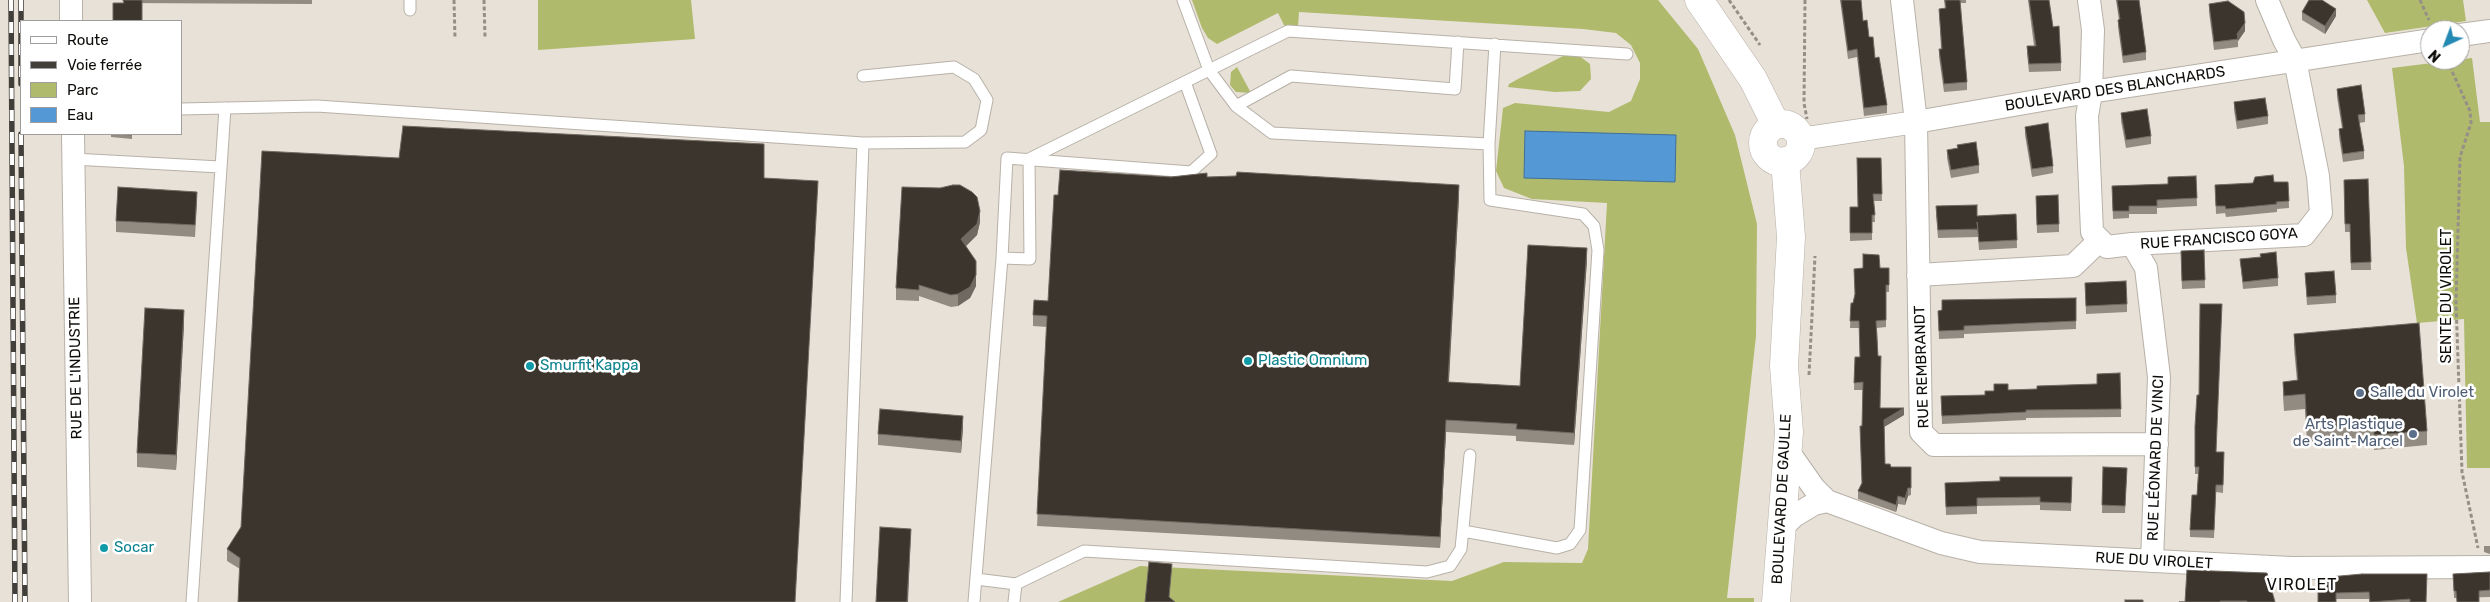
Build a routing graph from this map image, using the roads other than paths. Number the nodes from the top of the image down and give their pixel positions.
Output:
1 (71, 0) edge
2 (1183, 0) edge
3 (1902, 0) edge
4 (2089, 0) edge
5 (2267, 0) edge
6 (1706, 2) edge
7 (71, 20) edge
8 (2490, 31) edge
9 (2420, 33) edge
10 (2470, 34) edge
11 (1458, 42) junction
12 (1495, 44) junction
13 (1627, 54) dead end
14 (2295, 60) junction
15 (1209, 70) junction
16 (863, 76) dead end
17 (1185, 82) junction
18 (2091, 93) junction
19 (1236, 106) junction
20 (225, 108) junction
21 (182, 109) edge
22 (1916, 122) junction
23 (1776, 125) junction
24 (72, 135) edge
25 (1805, 138) junction
26 (863, 143) junction
27 (1489, 144) junction
28 (73, 159) junction
29 (1029, 159) junction
30 (1785, 161) junction
31 (220, 167) junction
32 (2100, 240) junction
33 (2132, 244) junction
34 (1002, 258) junction
35 (1918, 276) junction
36 (1784, 366) junction
37 (2157, 444) junction
38 (1788, 451) junction
39 (1470, 455) dead end
40 (1827, 501) junction
41 (1782, 527) junction
42 (1463, 531) junction
43 (2152, 561) junction
44 (2486, 567) edge
45 (976, 579) junction
46 (1016, 584) junction
47 (80, 602) edge
48 (192, 602) edge
49 (846, 602) edge
50 (974, 602) edge
51 (1014, 602) edge
52 (1766, 602) edge
53 (1776, 602) edge

1 - 7 street
2 - 15 lane
3 - 22 street, RUE REMBRANDT
4 - 18 street
5 - 14 street, RUE FRANCISCO GOYA
6 - 23 main road
8 - 10 street
9 - 14 street, BOULEVARD DES BLANCHARDS
11 - 12 lane
11 - 15 lane
11 - 19 lane
12 - 13 lane
12 - 27 lane
14 - 18 street, BOULEVARD DES BLANCHARDS
14 - 33 street, RUE FRANCISCO GOYA
15 - 17 lane
15 - 19 lane
16 - 26 lane
17 - 29 lane
17 - 29 lane
18 - 22 street, BOULEVARD DES BLANCHARDS
18 - 32 street
19 - 27 lane
20 - 21 lane
20 - 26 lane
20 - 31 lane
22 - 25 street, BOULEVARD DES BLANCHARDS
22 - 35 street, RUE REMBRANDT
23 - 25 main road
23 - 30 main road
24 - 28 street, RUE DE L'INDUSTRIE
25 - 30 main road
26 - 49 lane
27 - 42 lane
28 - 31 lane
28 - 47 street, RUE DE L'INDUSTRIE
29 - 34 lane
29 - 34 lane
30 - 36 main road, BOULEVARD DE GAULLE
31 - 48 lane
32 - 33 street
32 - 35 street
33 - 37 street, RUE LÉONARD DE VINCI
34 - 45 lane
35 - 37 street, RUE REMBRANDT
36 - 38 main road, BOULEVARD DE GAULLE
36 - 52 main road, BOULEVARD DE GAULLE
37 - 43 street, RUE LÉONARD DE VINCI
38 - 40 street, RUE DU VIROLET
38 - 41 main road, BOULEVARD DE GAULLE
39 - 42 lane
40 - 41 street
40 - 43 street, RUE DU VIROLET
41 - 53 main road, BOULEVARD DE GAULLE
42 - 46 lane
43 - 44 street, RUE DU VIROLET
45 - 46 lane
45 - 50 lane
46 - 51 lane

